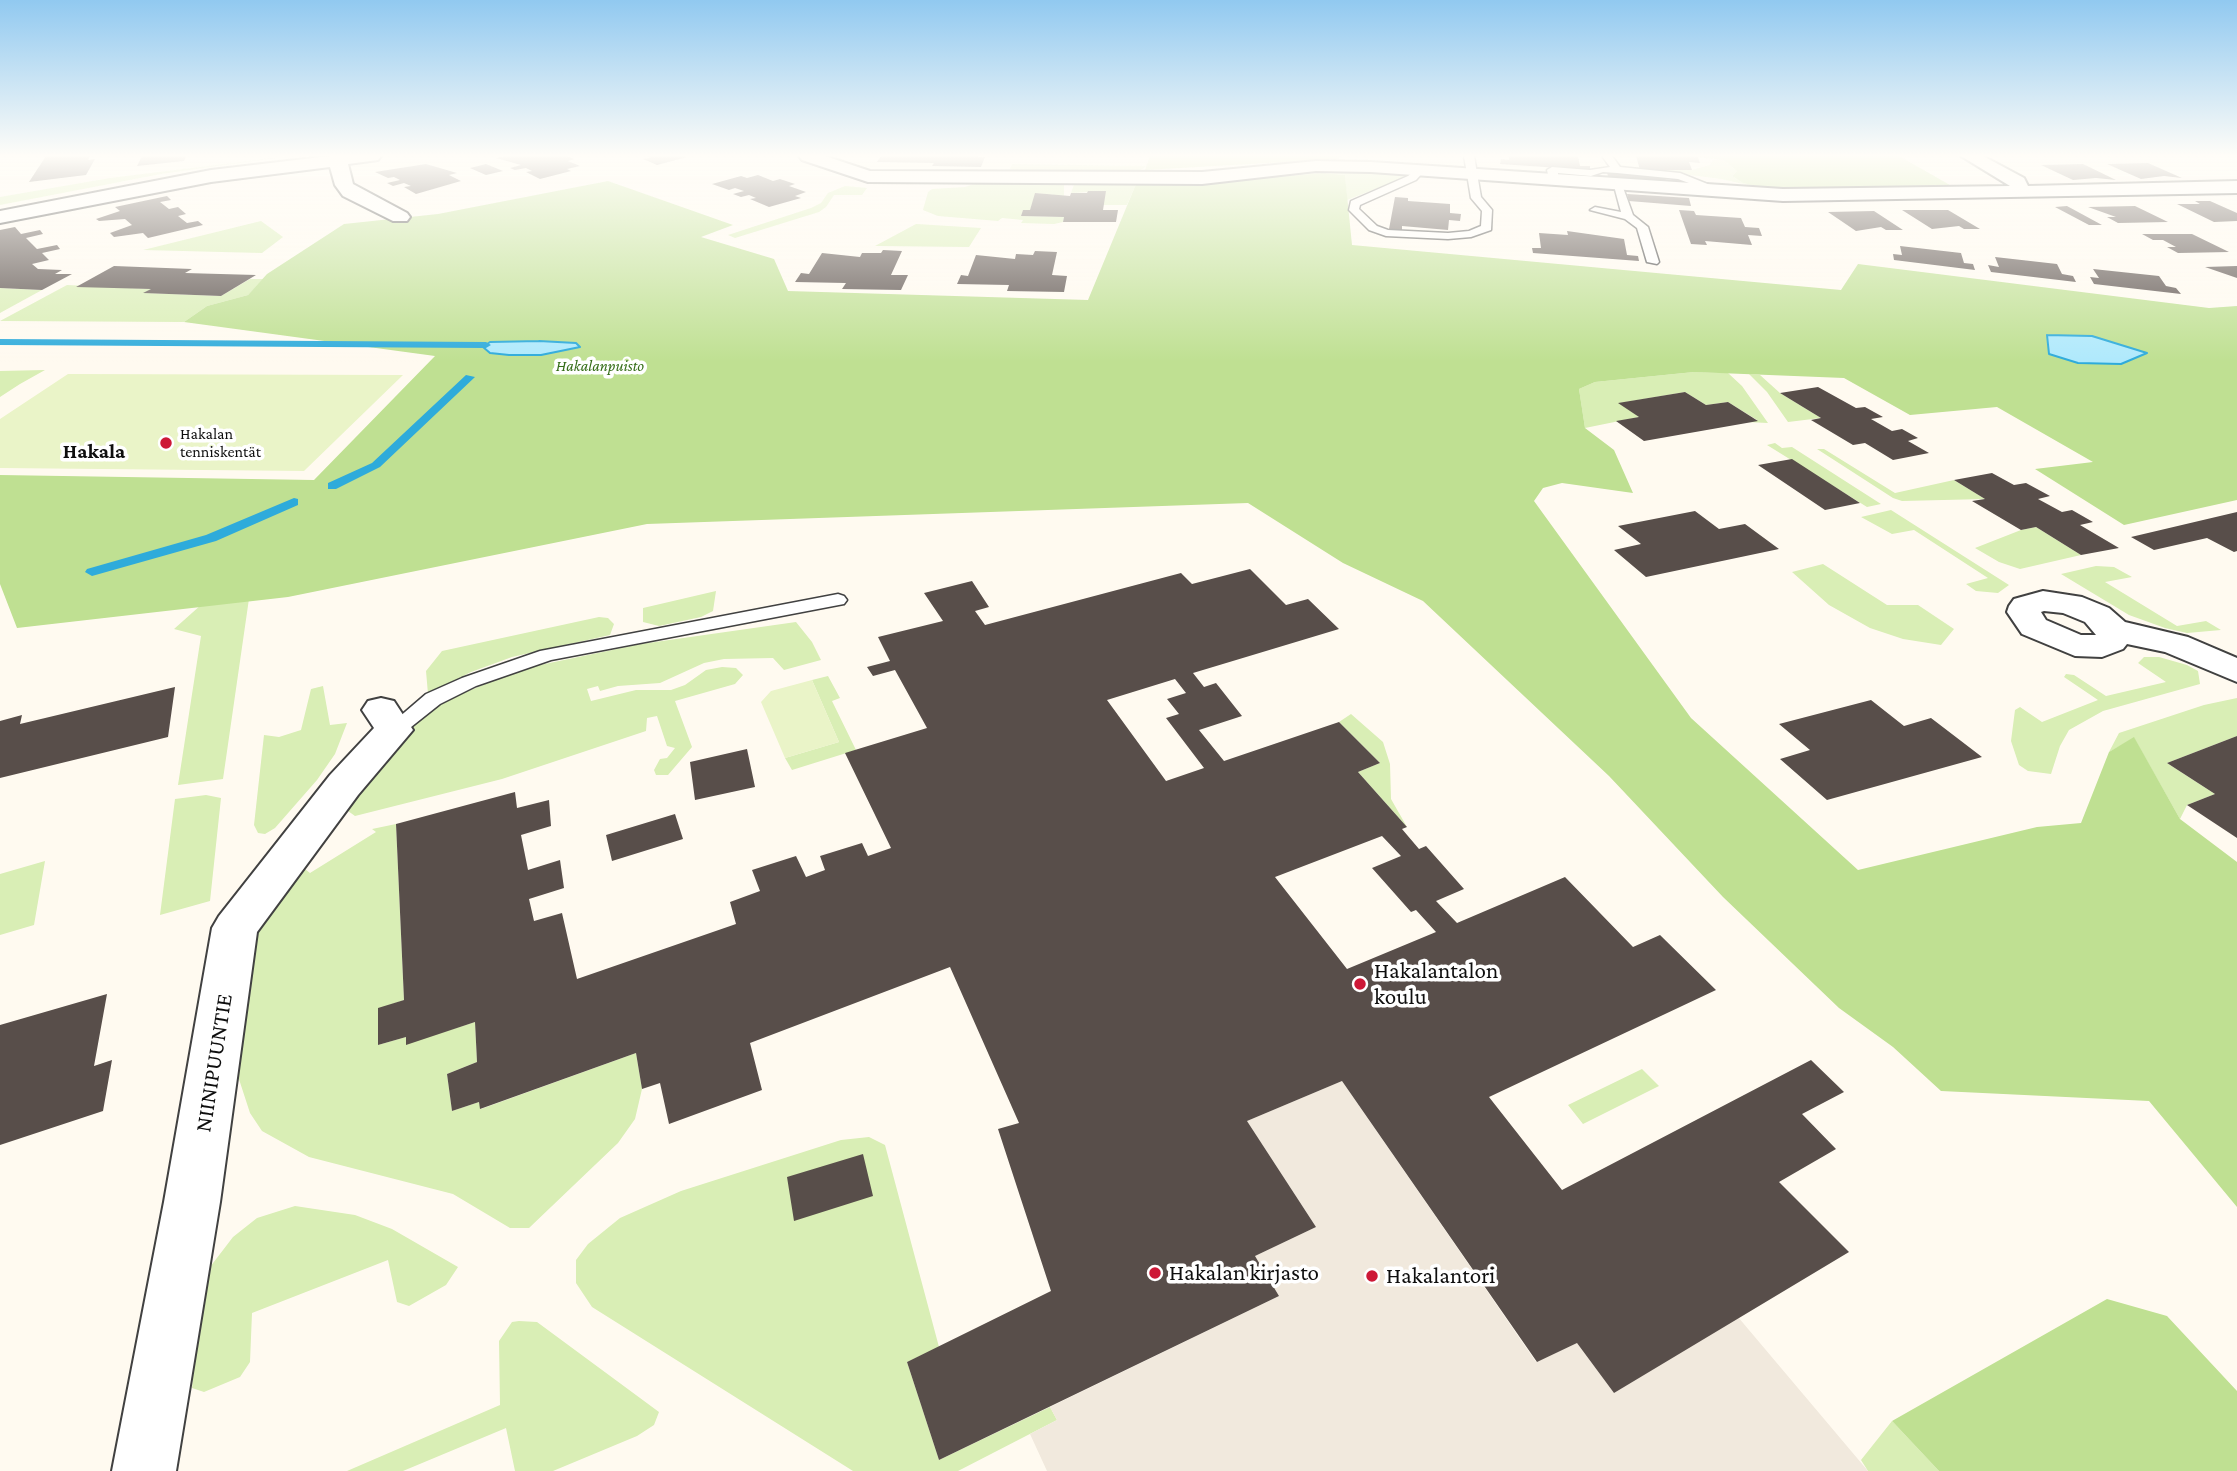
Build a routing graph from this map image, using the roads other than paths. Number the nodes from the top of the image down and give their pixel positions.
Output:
1 (1369, 225) edge
2 (1487, 225) edge
3 (1639, 225) edge
4 (1653, 262) dead end
5 (838, 600) dead end
6 (2113, 630) dead end
7 (2237, 671) edge
8 (387, 720) joint
9 (144, 1471) edge

1 - 2 lane
3 - 4 lane
5 - 8 lane
6 - 7 street
8 - 9 street, NIINIPUUNTIE

